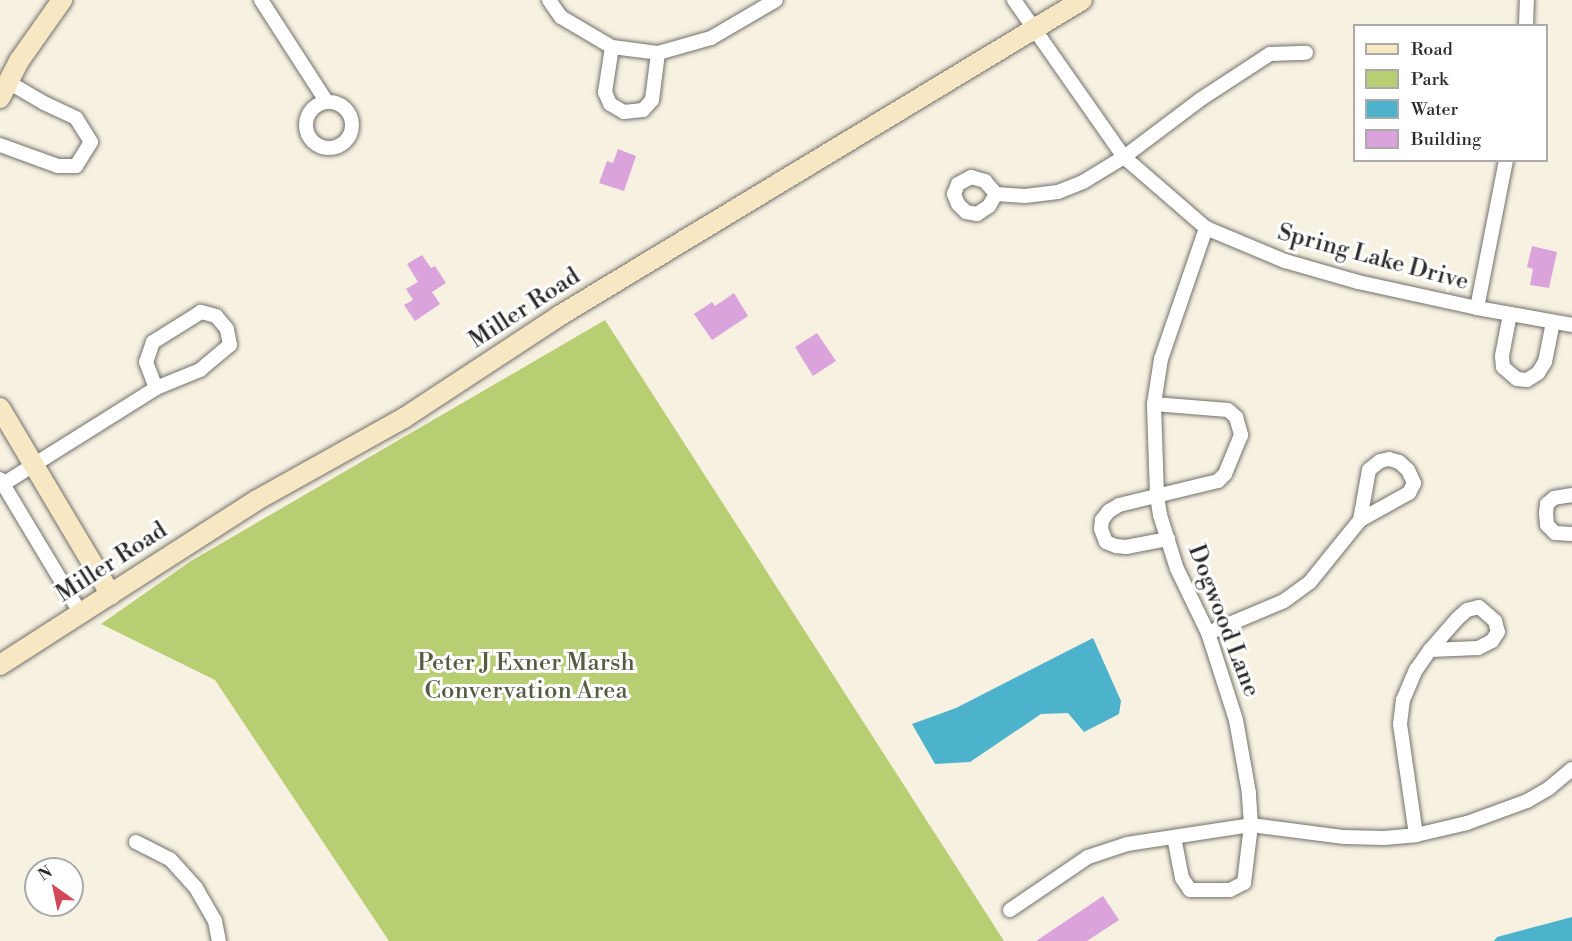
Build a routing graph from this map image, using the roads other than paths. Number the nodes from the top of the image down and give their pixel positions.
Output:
1 (261, 0) edge
2 (549, 0) edge
3 (776, 0) edge
4 (1014, 0) edge
5 (1082, 0) edge
6 (1527, 0) edge
7 (57, 2) edge
8 (1526, 24) edge
9 (1035, 30) junction
10 (612, 47) junction
11 (658, 53) junction
12 (1306, 53) dead end
13 (4, 90) edge
14 (326, 101) dead end
15 (0, 145) edge
16 (1124, 157) junction
17 (1506, 162) edge
18 (996, 194) dead end
19 (1206, 228) junction
20 (1477, 308) junction
21 (1510, 314) junction
22 (1553, 322) junction
23 (1572, 325) edge
24 (156, 388) junction
25 (1154, 405) junction
26 (0, 408) edge
27 (32, 466) junction
28 (1, 483) edge
29 (1572, 495) edge
30 (1157, 496) junction
31 (1360, 520) junction
32 (1572, 534) edge
33 (1168, 540) junction
34 (111, 595) junction
35 (81, 614) junction
36 (1208, 633) junction
37 (1430, 651) junction
38 (0, 665) edge
39 (1572, 769) edge
40 (1251, 825) junction
41 (1416, 835) junction
42 (1174, 837) junction
43 (136, 842) dead end
44 (1010, 910) dead end
45 (219, 941) edge

1 - 14 street
2 - 10 street
3 - 11 street
4 - 9 street, Spring Lake Drive
5 - 9 street, Miller Road
6 - 8 street
7 - 13 street
9 - 16 street, Spring Lake Drive
9 - 34 street, Miller Road
10 - 11 street
10 - 11 street
12 - 16 street
13 - 15 street
16 - 18 street
16 - 19 street, Spring Lake Drive
17 - 20 street
19 - 20 street, Spring Lake Drive
19 - 25 street, Dogwood Lane
20 - 21 street, Spring Lake Drive
21 - 22 street, Spring Lake Drive
21 - 22 street
22 - 23 street, Spring Lake Drive
24 - 24 street
24 - 27 street
25 - 30 street, Dogwood Lane
25 - 30 street, Dogwood Lane
26 - 27 street
27 - 28 street
27 - 34 street
28 - 35 street
29 - 32 street
30 - 33 street, Dogwood Lane
30 - 33 street, Dogwood Lane
31 - 31 street
31 - 36 street
33 - 36 street, Dogwood Lane
34 - 35 street, Miller Road
35 - 38 street, Miller Road
36 - 40 street, Dogwood Lane
37 - 37 street
37 - 41 street
39 - 41 street
40 - 41 street
40 - 42 street
40 - 42 street, Dogwood Lane
42 - 44 street
43 - 45 street

